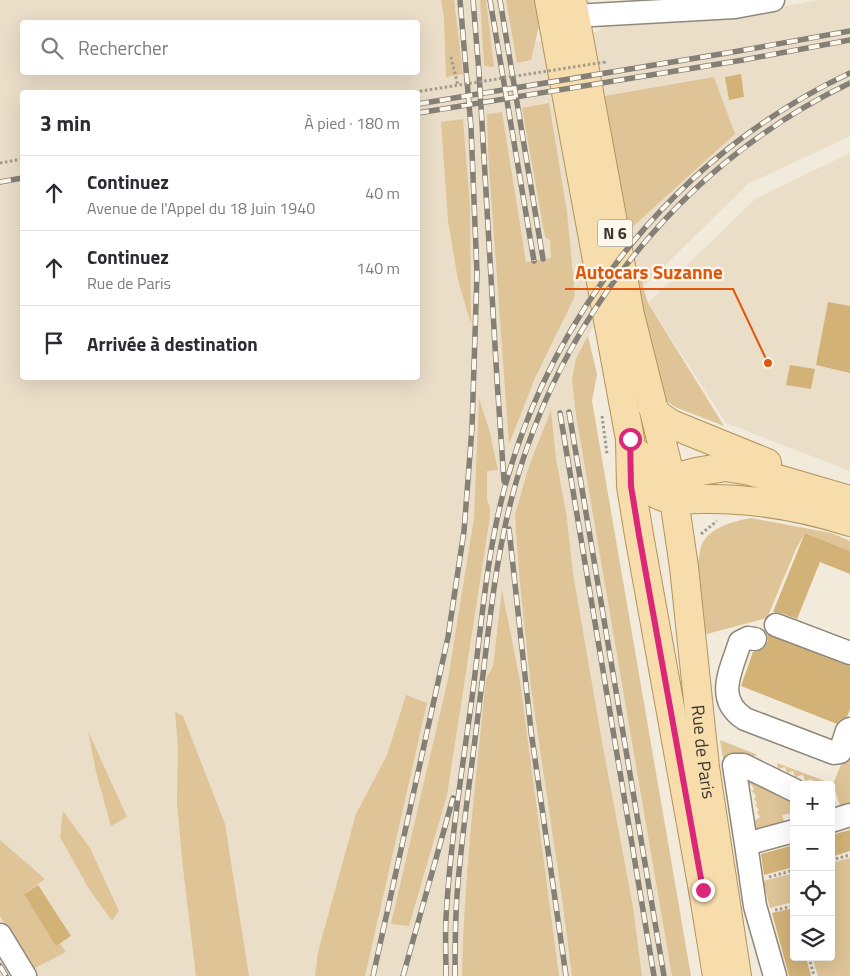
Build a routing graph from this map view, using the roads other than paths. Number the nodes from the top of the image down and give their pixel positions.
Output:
1 (549, 0) edge
2 (773, 0) edge
3 (573, 8) edge
4 (652, 406) junction
5 (630, 439) junction
6 (667, 491) junction
7 (850, 496) edge
8 (850, 500) edge
9 (850, 522) edge
10 (639, 535) junction
11 (776, 625) dead end
12 (755, 639) dead end
13 (850, 653) edge
14 (850, 729) edge
15 (790, 788) edge
16 (850, 815) edge
17 (835, 820) edge
18 (790, 832) edge
19 (746, 844) junction
20 (0, 936) edge
21 (25, 976) edge
22 (717, 976) edge
23 (737, 976) edge
24 (775, 976) edge

1 - 5 main road, N 6
2 - 3 street
3 - 4 main road, N 6
4 - 6 main road, N 6
4 - 7 main road
5 - 6 main road
5 - 10 main road, N 6
6 - 8 main road
6 - 9 main road
6 - 10 main road
6 - 23 main road, Rue de Paris / N 6
10 - 22 main road, Rue de Paris / N 6
11 - 13 street
12 - 14 street
15 - 19 street
16 - 17 street
18 - 19 street
19 - 24 street
20 - 21 street

